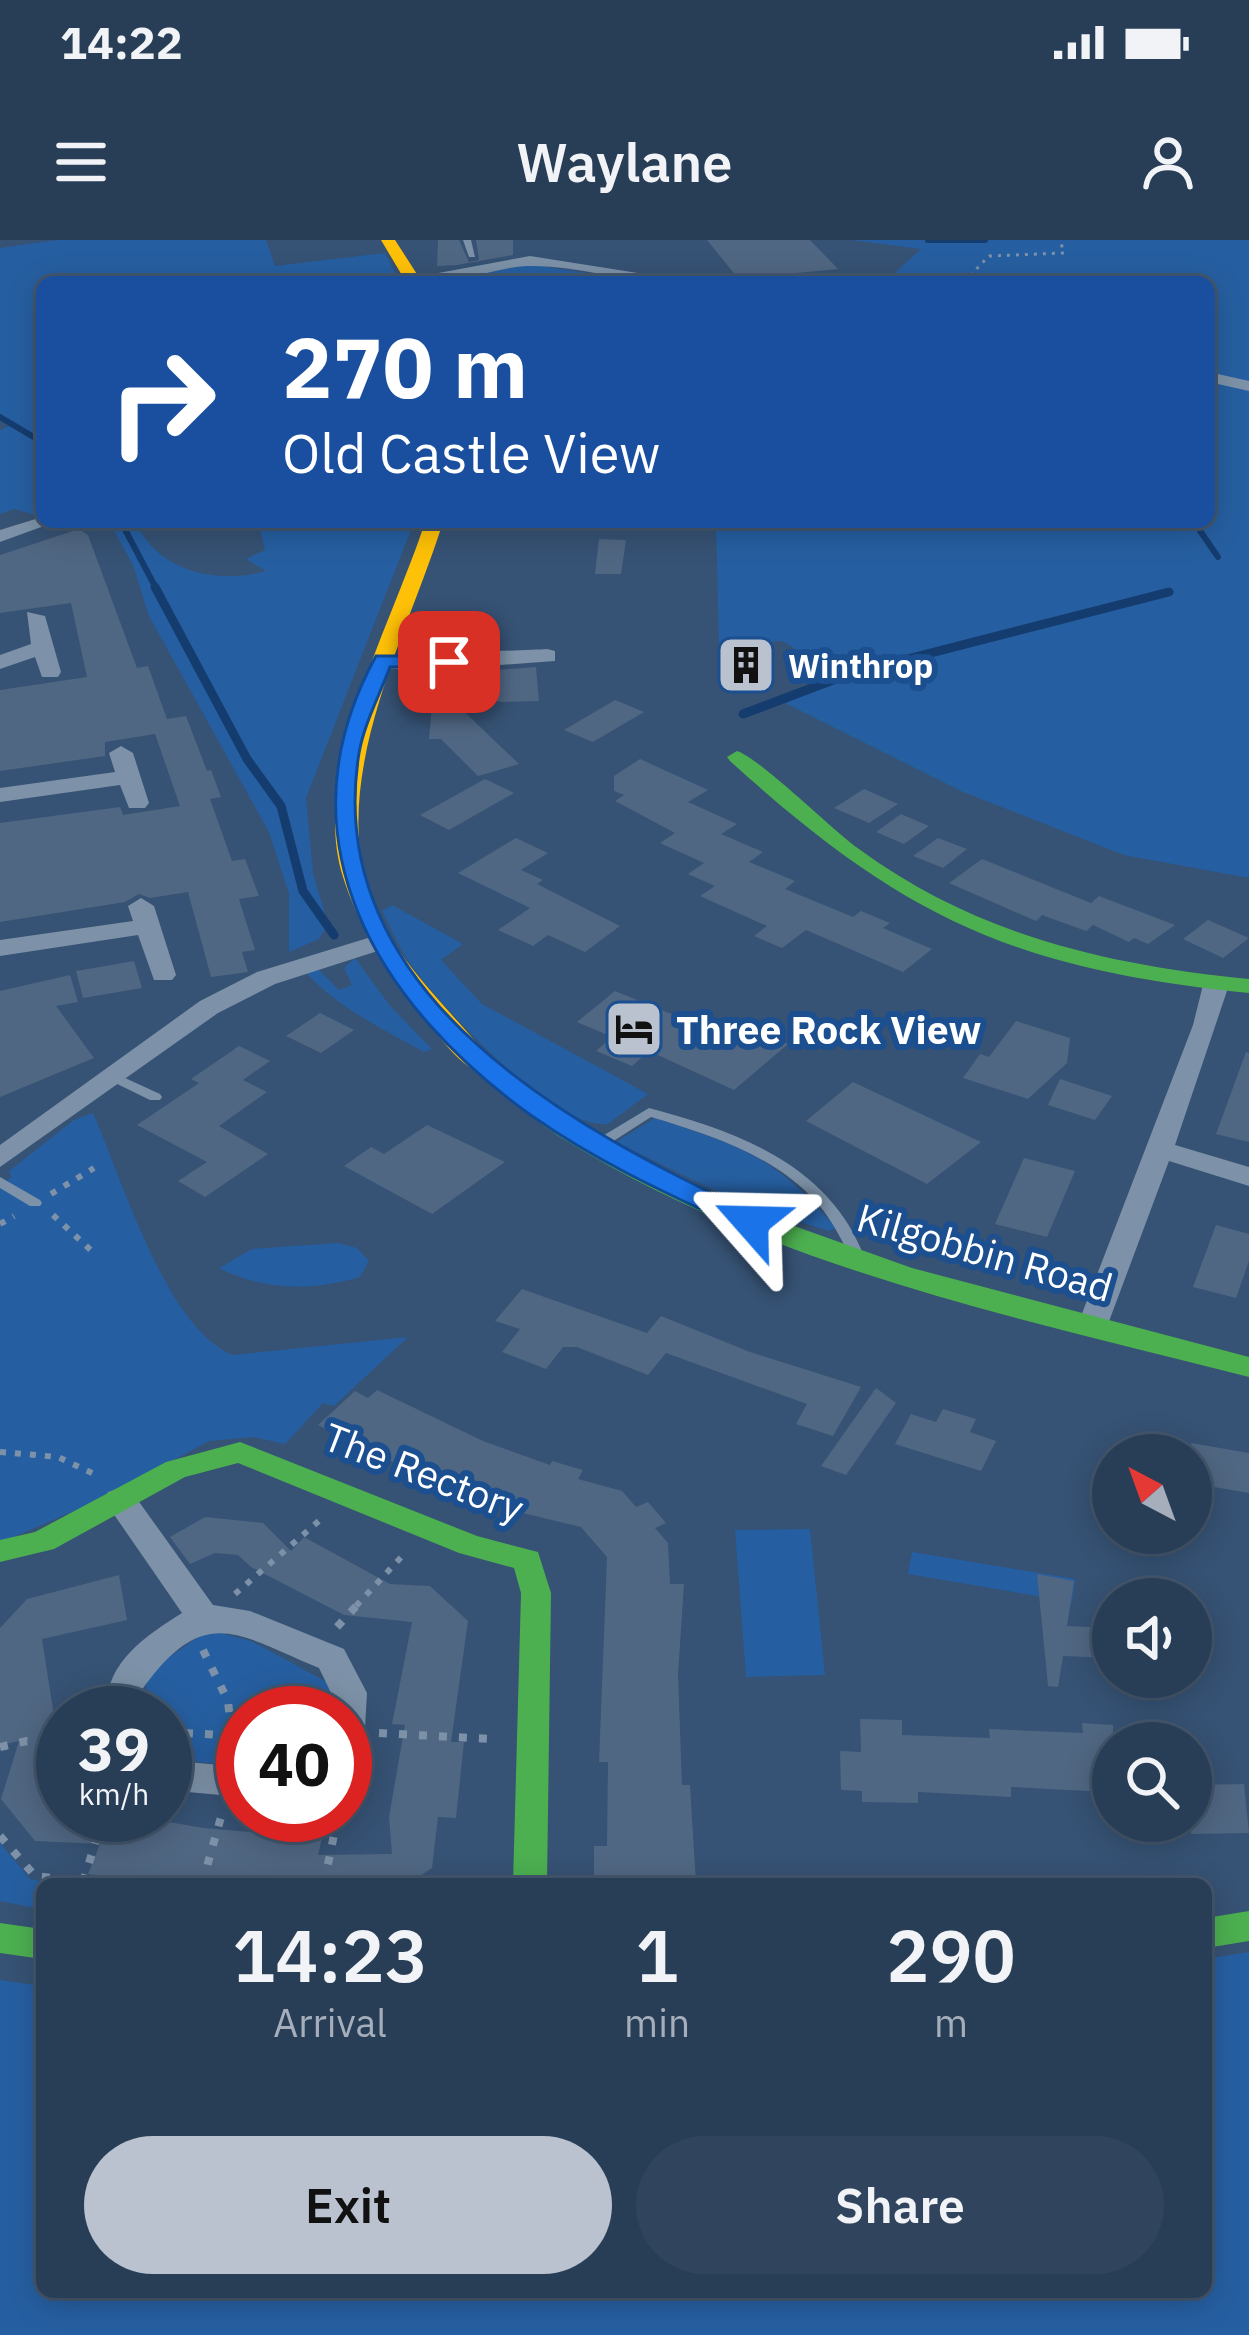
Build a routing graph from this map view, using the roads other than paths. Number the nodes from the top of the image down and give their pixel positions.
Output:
1 (388, 240) edge
2 (467, 240) edge
3 (472, 255) dead end
4 (411, 276) edge
5 (438, 276) edge
6 (625, 276) edge
7 (1215, 378) edge
8 (1249, 386) edge
9 (36, 525) edge
10 (432, 528) edge
11 (0, 536) edge
12 (34, 616) dead end
13 (43, 647) junction
14 (547, 656) dead end
15 (383, 661) junction
16 (0, 662) edge
17 (422, 664) junction
18 (50, 672) dead end
19 (415, 700) dead end
20 (737, 757) dead end
21 (0, 795) edge
22 (137, 803) dead end
23 (381, 942) junction
24 (0, 949) edge
25 (163, 975) dead end
26 (1216, 985) junction
27 (1249, 986) edge
28 (112, 1076) junction
29 (155, 1097) dead end
30 (596, 1145) junction
31 (1159, 1148) junction
32 (0, 1158) edge
33 (1249, 1177) edge
34 (0, 1183) edge
35 (35, 1203) road end
36 (859, 1258) junction
37 (1094, 1324) junction
38 (1249, 1367) edge
39 (120, 1500) junction
40 (0, 1551) edge
41 (200, 1621) junction
42 (125, 1686) edge
43 (346, 1686) edge
44 (530, 1878) edge
45 (1249, 1926) edge
46 (1212, 1932) edge
47 (0, 1938) edge
48 (36, 1943) edge

1 - 4 street
2 - 3 lane
5 - 6 street
7 - 8 street
9 - 11 street
10 - 15 street, Kilgobbin Road
12 - 13 street
13 - 16 street
13 - 18 street
14 - 17 street
15 - 17 street
15 - 23 street, Kilgobbin Road
17 - 19 street
20 - 26 street
21 - 22 street
23 - 28 street
23 - 30 street, Kilgobbin Road
24 - 25 street
26 - 27 street
26 - 31 street
28 - 29 lane
28 - 32 street
30 - 36 street, Kilgobbin Road
30 - 36 lane
31 - 33 street
31 - 37 street
34 - 35 lane
36 - 37 street, Kilgobbin Road
37 - 38 street, Kilgobbin Road
39 - 40 street, The Rectory
39 - 41 street
39 - 44 street, The Rectory
41 - 42 street
41 - 43 street
45 - 46 street
47 - 48 street

